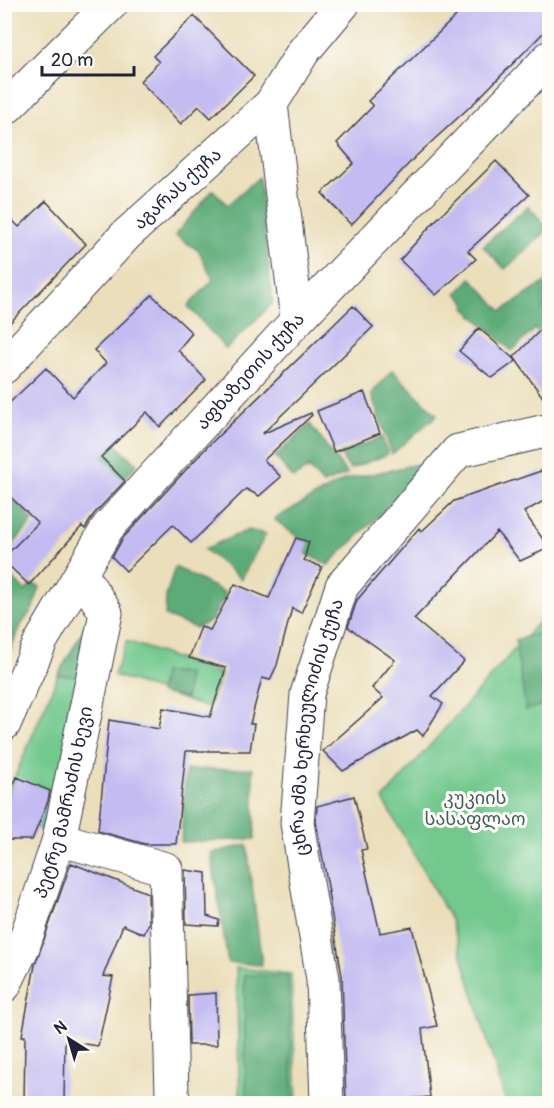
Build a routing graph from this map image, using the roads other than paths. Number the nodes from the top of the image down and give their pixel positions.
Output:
1 (111, 4) edge
2 (343, 4) edge
3 (549, 57) edge
4 (271, 104) junction
5 (4, 110) edge
6 (297, 320) junction
7 (4, 367) edge
8 (549, 430) edge
9 (81, 574) junction
10 (4, 724) edge
11 (58, 839) junction
12 (4, 987) edge
13 (175, 1104) edge
14 (327, 1104) edge

1 - 5 street
2 - 4 street, აგარას ქუჩა
3 - 6 street, აფხაზეთის ქუჩა
4 - 6 street
4 - 7 street, აგარას ქუჩა
6 - 9 street, აფხაზეთის ქუჩა
8 - 14 street, ცხრა ძმა ხერხეულიძის ქუჩა
9 - 10 street, აფხაზეთის ქუჩა
9 - 11 street, პეტრე მამრაძის ხევი
11 - 12 street, პეტრე მამრაძის ხევი
11 - 13 street

